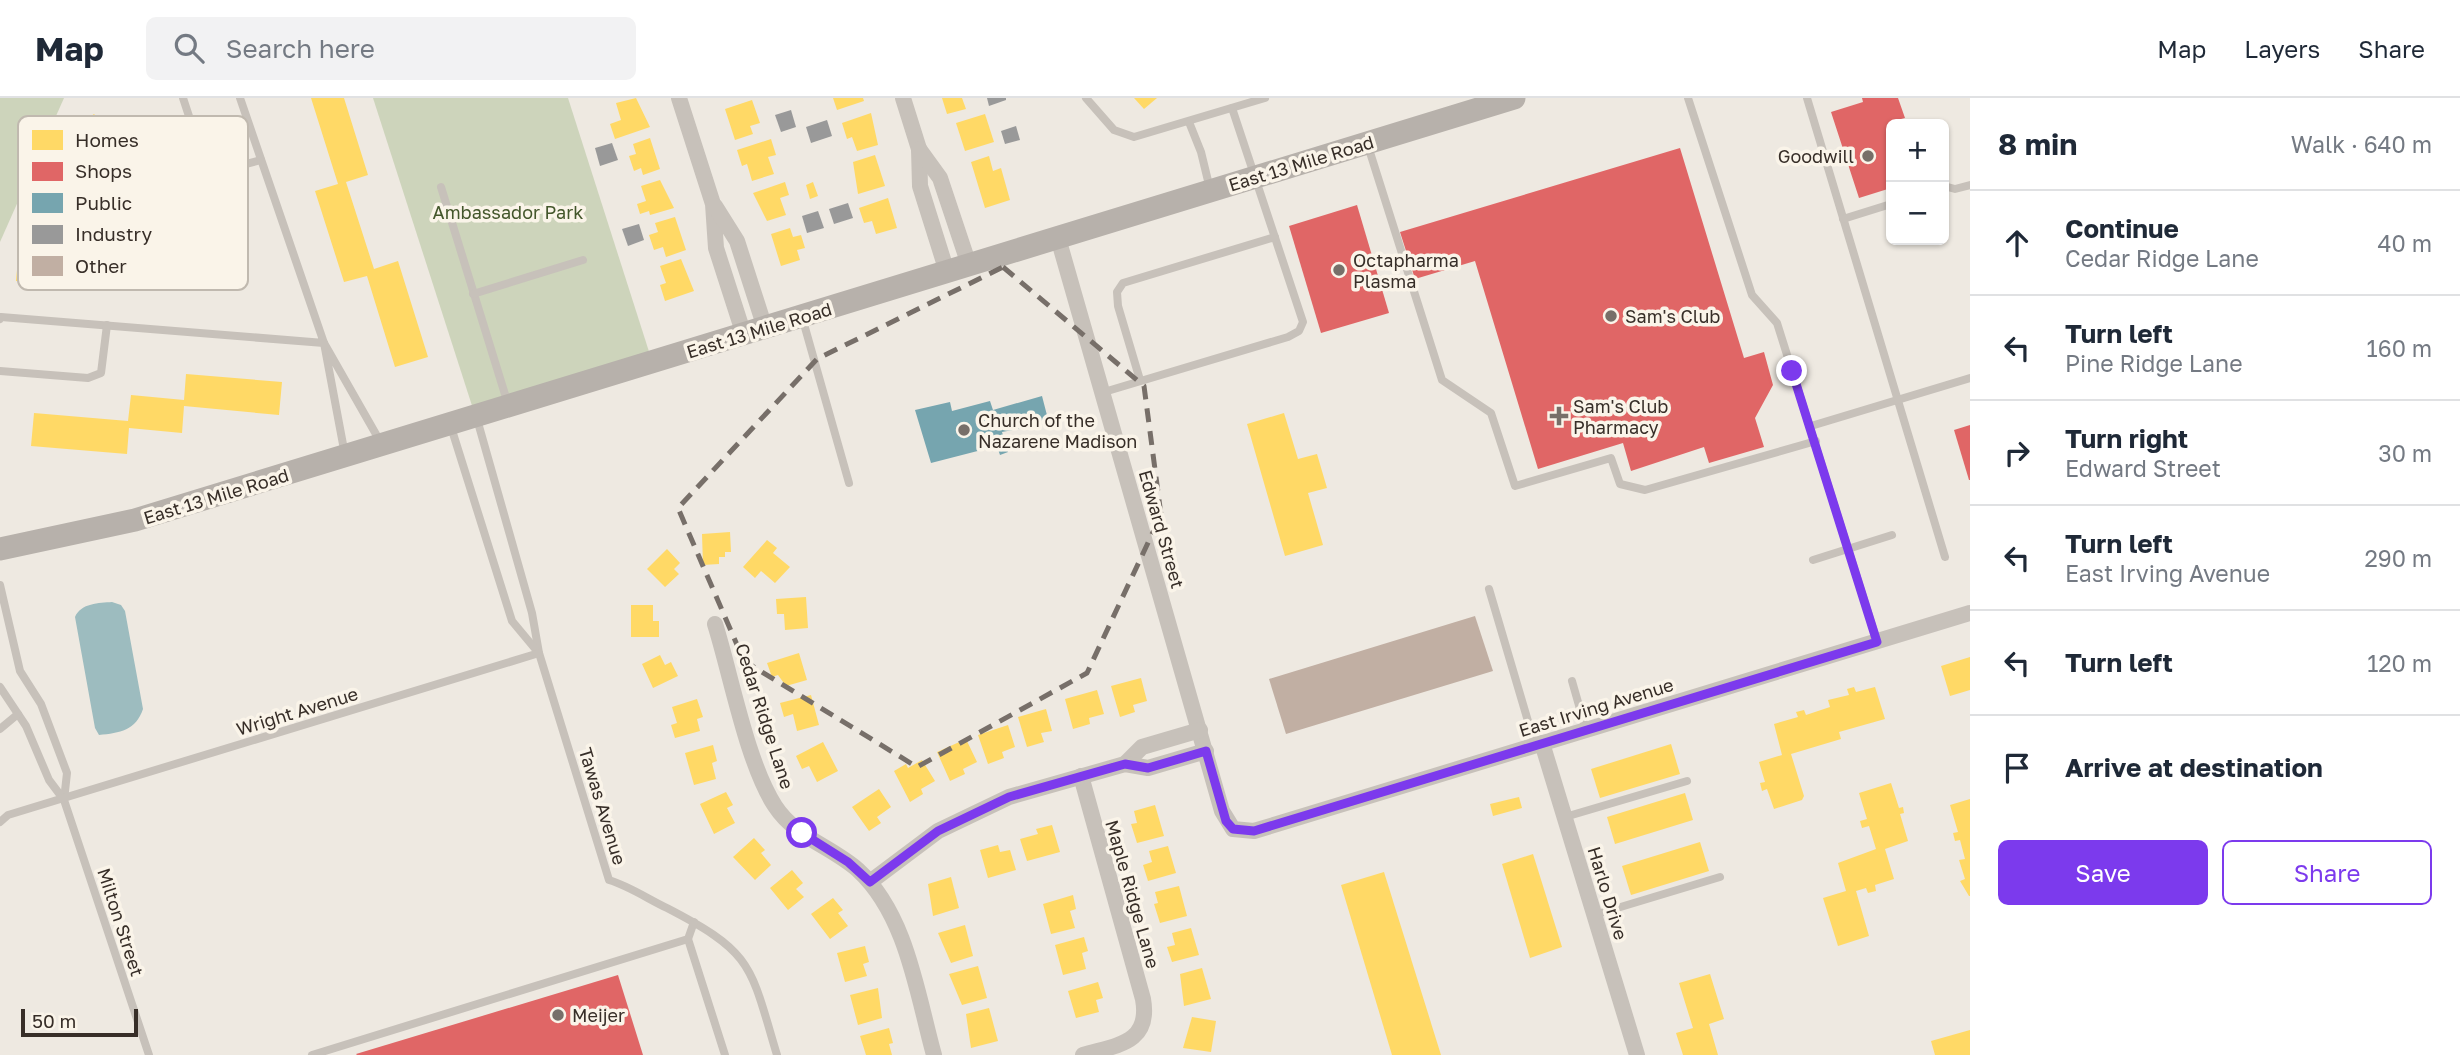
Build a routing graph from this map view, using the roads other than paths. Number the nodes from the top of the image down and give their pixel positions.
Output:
1 (183, 98) edge
2 (240, 98) edge
3 (680, 98) edge
4 (903, 98) edge
5 (1086, 98) edge
6 (1265, 98) edge
7 (1688, 98) edge
8 (1807, 98) edge
9 (1506, 99) edge
10 (1476, 103) edge
11 (1232, 108) junction
12 (189, 116) edge
13 (246, 116) edge
14 (248, 122) edge
15 (1189, 122) junction
16 (1367, 143) junction
17 (919, 149) junction
18 (261, 160) junction
19 (248, 163) edge
20 (1255, 178) junction
21 (1970, 184) edge
22 (441, 187) dead end
23 (1949, 187) edge
24 (1210, 191) junction
25 (1886, 206) edge
26 (1843, 219) junction
27 (1275, 237) junction
28 (1058, 238) junction
29 (583, 260) dead end
30 (958, 269) junction
31 (473, 294) junction
32 (802, 317) junction
33 (0, 319) edge
34 (107, 326) junction
35 (754, 332) junction
36 (324, 343) junction
37 (0, 371) edge
38 (1970, 378) edge
39 (1140, 380) junction
40 (1104, 393) junction
41 (1898, 401) junction
42 (509, 407) junction
43 (477, 416) junction
44 (450, 425) junction
45 (1811, 426) junction
46 (1816, 440) junction
47 (382, 446) junction
48 (345, 457) junction
49 (849, 482) dead end
50 (1892, 535) dead end
51 (0, 549) edge
52 (1848, 549) junction
53 (1945, 557) dead end
54 (1813, 560) dead end
55 (0, 585) edge
56 (1489, 589) dead end
57 (1970, 613) edge
58 (715, 624) dead end
59 (1877, 642) junction
60 (539, 653) junction
61 (1572, 681) dead end
62 (0, 687) edge
63 (18, 714) junction
64 (0, 729) edge
65 (1200, 730) junction
66 (1586, 730) junction
67 (1539, 744) junction
68 (1206, 751) junction
69 (1125, 764) junction
70 (1081, 776) junction
71 (1687, 781) dead end
72 (64, 800) junction
73 (1564, 817) junction
74 (0, 822) edge
75 (1233, 829) joint
76 (1720, 877) dead end
77 (870, 882) junction
78 (1594, 915) junction
79 (694, 922) junction
80 (688, 939) junction
81 (149, 1055) edge
82 (312, 1055) edge
83 (725, 1055) edge
84 (777, 1055) edge
85 (934, 1055) edge
86 (1083, 1055) edge
87 (1637, 1055) edge

1 - 12 lane
2 - 13 lane
3 - 35 street
4 - 17 street
5 - 15 lane
6 - 11 lane
7 - 45 lane
8 - 26 lane
9 - 10 main road, East 13 Mile Road
10 - 16 main road, East 13 Mile Road
11 - 15 lane
11 - 20 lane
14 - 18 lane
15 - 24 lane
16 - 20 main road, East 13 Mile Road
16 - 46 lane
17 - 30 street
17 - 30 street
18 - 19 lane
18 - 36 lane
20 - 24 main road, East 13 Mile Road
20 - 27 lane
21 - 23 lane
22 - 31 lane
24 - 28 main road, East 13 Mile Road
25 - 26 lane
26 - 41 lane
27 - 39 lane
27 - 39 lane
28 - 30 main road, East 13 Mile Road
28 - 40 street, Edward Street
29 - 31 lane
30 - 32 main road, East 13 Mile Road
31 - 42 lane
32 - 35 main road, East 13 Mile Road
32 - 49 lane
33 - 34 lane
34 - 36 lane
34 - 37 lane
35 - 42 main road, East 13 Mile Road
36 - 47 lane
36 - 48 lane
38 - 41 lane
39 - 40 lane
40 - 65 street, Edward Street
41 - 45 lane
41 - 53 lane
42 - 43 main road, East 13 Mile Road
43 - 44 main road, East 13 Mile Road
43 - 60 lane, Tawas Avenue
44 - 47 main road, East 13 Mile Road
44 - 60 lane, Tawas Avenue
45 - 46 lane
46 - 52 lane
47 - 48 main road, East 13 Mile Road
48 - 51 main road, East 13 Mile Road
50 - 52 lane
52 - 54 lane
52 - 59 lane
55 - 72 lane, Milton Street
56 - 67 lane
57 - 59 street, East Irving Avenue
58 - 77 street, Cedar Ridge Lane
59 - 66 street, East Irving Avenue
60 - 72 lane, Wright Avenue
60 - 79 lane, Tawas Avenue
61 - 66 lane
62 - 63 lane, Milton Street
63 - 64 lane
63 - 72 lane, Milton Street
65 - 68 street, Edward Street
65 - 69 street
66 - 67 street, East Irving Avenue
67 - 73 street, Harlo Drive
67 - 75 street, East Irving Avenue
68 - 69 street
68 - 75 street, Edward Street
69 - 70 street
70 - 77 street
70 - 86 street, Maple Ridge Lane
71 - 73 lane
72 - 74 lane, Wright Avenue
72 - 81 lane, Milton Street
73 - 78 street, Harlo Drive
76 - 78 lane
77 - 85 street, Cedar Ridge Lane
78 - 87 street, Harlo Drive
79 - 80 lane
79 - 84 lane, Tawas Avenue
80 - 82 lane
80 - 83 lane

